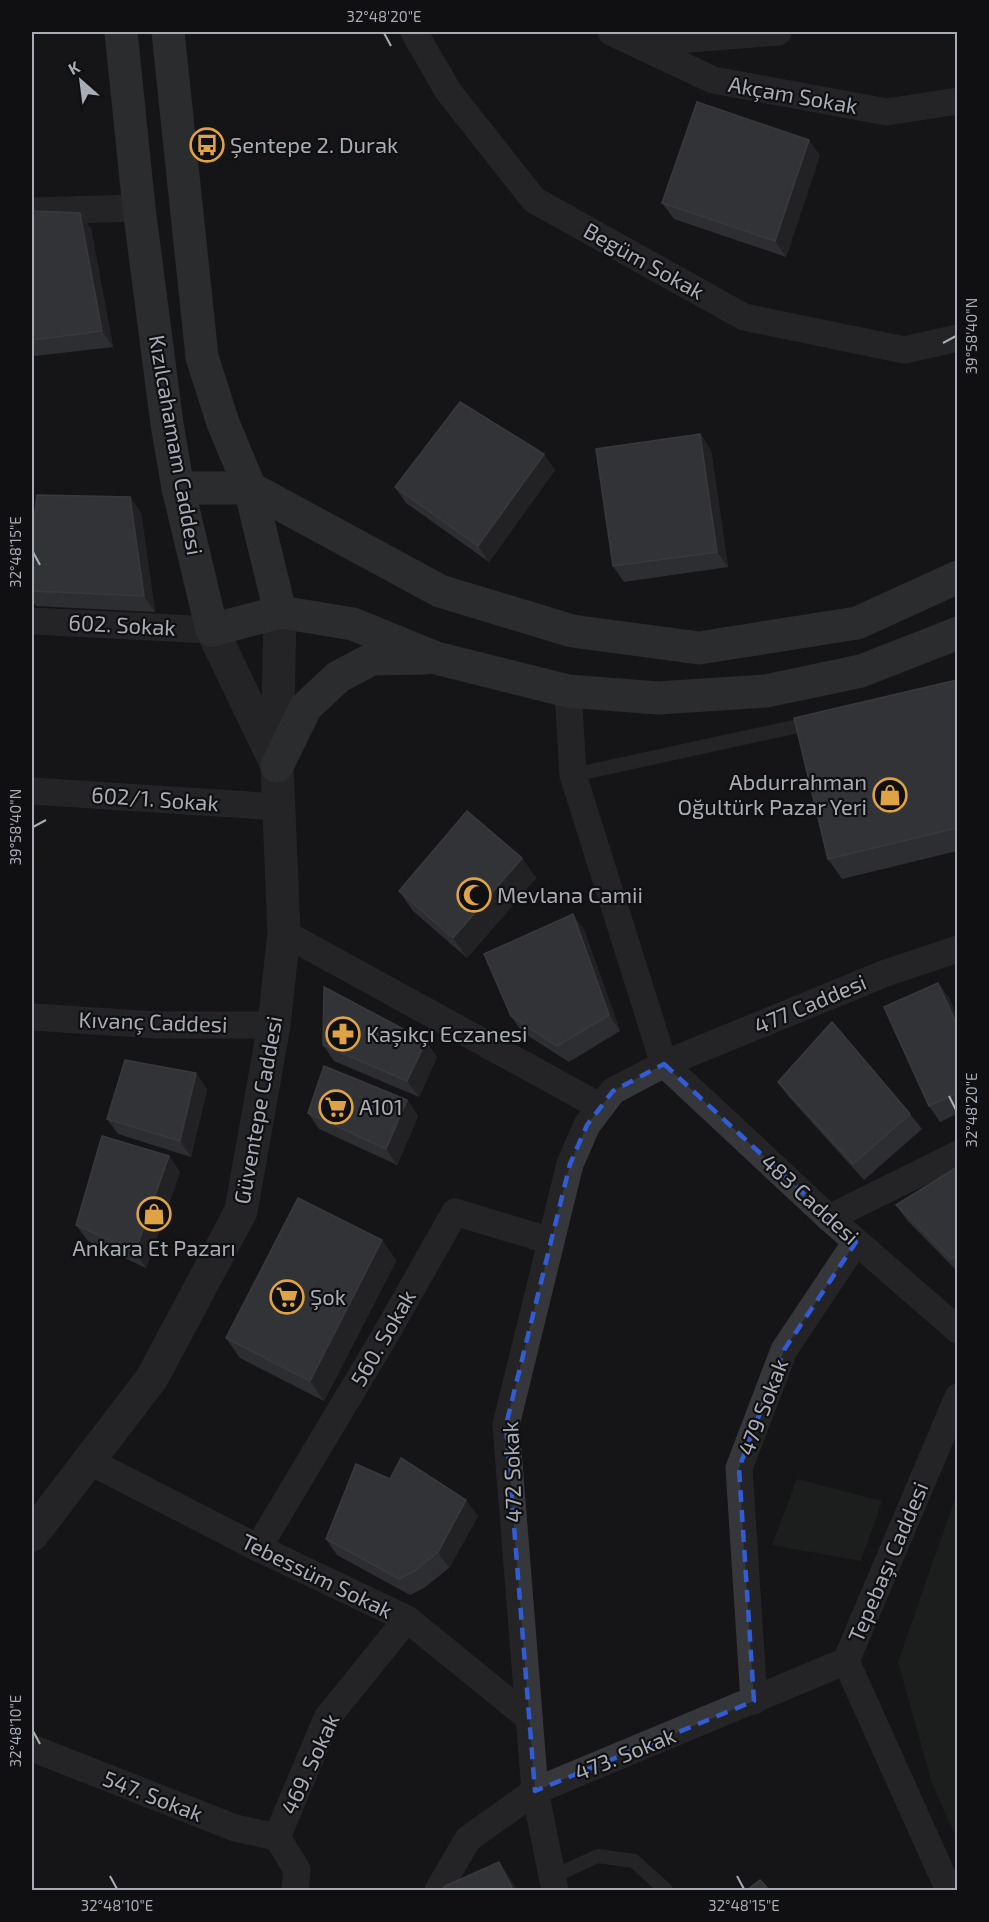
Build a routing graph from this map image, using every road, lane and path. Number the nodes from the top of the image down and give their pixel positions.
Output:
1 (121, 32) edge
2 (168, 32) edge
3 (414, 32) edge
4 (611, 32) edge
5 (778, 32) edge
6 (636, 43) junction
7 (957, 101) edge
8 (139, 208) junction
9 (32, 211) edge
10 (957, 338) edge
11 (178, 488) junction
12 (250, 488) junction
13 (957, 577) edge
14 (280, 612) junction
15 (32, 621) edge
16 (212, 630) junction
17 (957, 633) edge
18 (436, 658) junction
19 (568, 691) junction
20 (830, 719) edge
21 (277, 766) junction
22 (573, 775) junction
23 (32, 791) edge
24 (278, 807) junction
25 (284, 933) junction
26 (957, 948) edge
27 (32, 1017) edge
28 (274, 1024) junction
29 (664, 1064) junction
30 (601, 1107) junction
31 (957, 1154) edge
32 (829, 1218) junction
33 (551, 1241) junction
34 (856, 1242) junction
35 (957, 1330) edge
36 (957, 1397) edge
37 (89, 1461) junction
38 (32, 1535) edge
39 (258, 1548) junction
40 (407, 1619) junction
41 (846, 1661) junction
42 (754, 1701) junction
43 (529, 1718) junction
44 (32, 1748) edge
45 (535, 1791) junction
46 (277, 1837) junction
47 (553, 1883) edge
48 (296, 1890) edge
49 (438, 1890) edge
50 (666, 1890) edge
51 (948, 1890) edge

1 - 8 main road, Kızılcahamam Caddesi
2 - 12 main road, Kızılcahamam Caddesi
3 - 10 street, Begüm Sokak
4 - 6 street, Akçam Sokak
5 - 6 street
6 - 7 street, Akçam Sokak
8 - 9 street
8 - 11 main road, Kızılcahamam Caddesi
11 - 12 main road
11 - 16 main road, Kızılcahamam Caddesi
12 - 13 main road
12 - 14 main road, Kızılcahamam Caddesi
14 - 16 main road
14 - 18 main road
14 - 21 street, Güventepe Caddesi
15 - 16 street, 602. Sokak
16 - 21 street
17 - 19 main road
18 - 19 main road
18 - 21 main road
19 - 22 street
20 - 22 lane
21 - 24 street, Güventepe Caddesi
22 - 29 street
23 - 24 street, 602/1. Sokak
24 - 25 street, Güventepe Caddesi
25 - 28 street, Güventepe Caddesi
25 - 30 street
26 - 29 street, 477 Caddesi
27 - 28 street, Kıvanç Caddesi
28 - 37 street, Güventepe Caddesi
29 - 30 street, 472 Sokak
29 - 32 street, 483 Caddesi
30 - 33 street, 472 Sokak
31 - 32 street
32 - 34 street, 483 Caddesi
33 - 39 street, 560. Sokak
33 - 43 street, 472 Sokak
34 - 35 street, 483 Caddesi
34 - 42 street, 479 Sokak
36 - 41 street, Tepebaşı Caddesi
37 - 38 street, Güventepe Caddesi
37 - 39 street, Tebessüm Sokak
39 - 40 street, Tebessüm Sokak
40 - 43 street, Tebessüm Sokak
40 - 46 street, 469. Sokak
41 - 42 street, 473. Sokak
41 - 51 street, Tepebaşı Caddesi
42 - 45 street, 473. Sokak
43 - 45 street, 472 Sokak
44 - 46 street, 547. Sokak
45 - 47 street, 472 Sokak
45 - 49 street, 473. Sokak
46 - 48 street, 469. Sokak
47 - 50 lane

